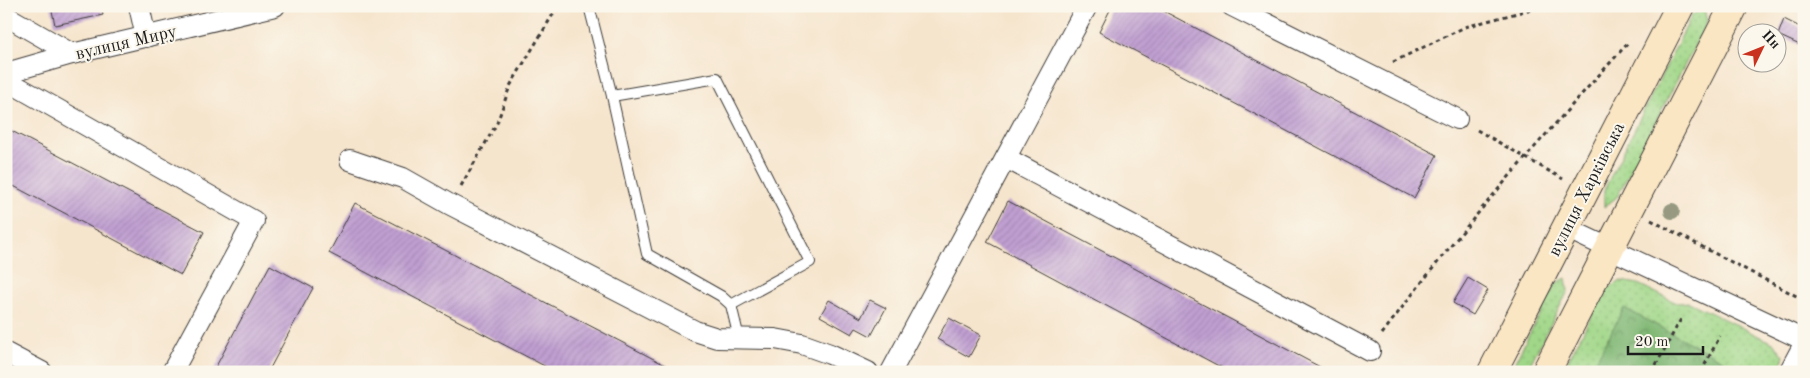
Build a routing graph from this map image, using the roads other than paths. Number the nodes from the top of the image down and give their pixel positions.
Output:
1 (139, 6) edge
2 (275, 6) edge
3 (589, 6) edge
4 (1087, 6) edge
5 (1232, 6) edge
6 (1680, 6) edge
7 (1734, 6) edge
8 (6, 16) edge
9 (146, 37) junction
10 (72, 54) junction
11 (6, 73) edge
12 (6, 80) edge
13 (612, 96) junction
14 (1457, 119) road end
15 (1006, 158) junction
16 (350, 160) dead end
17 (1566, 228) junction
18 (1610, 248) junction
19 (731, 305) junction
20 (739, 338) junction
21 (1804, 340) edge
22 (1804, 344) edge
23 (1370, 351) road end
24 (6, 353) edge
25 (42, 372) edge
26 (172, 372) edge
27 (868, 372) edge
28 (891, 372) edge
29 (1492, 372) edge
30 (1546, 372) edge
31 (1789, 372) edge

1 - 9 street
2 - 9 street, вулиця Миру
3 - 13 lane
4 - 15 street
5 - 14 street
6 - 17 street, вулиця Харківська
7 - 18 street
8 - 10 street
9 - 10 street, вулиця Миру
10 - 11 street, вулиця Миру
12 - 26 street
13 - 19 lane
13 - 19 lane
15 - 23 street
15 - 28 street
16 - 20 street
17 - 18 street
17 - 29 street, вулиця Харківська
18 - 21 street
18 - 30 street
19 - 20 lane
20 - 27 street
22 - 31 street
24 - 25 street

